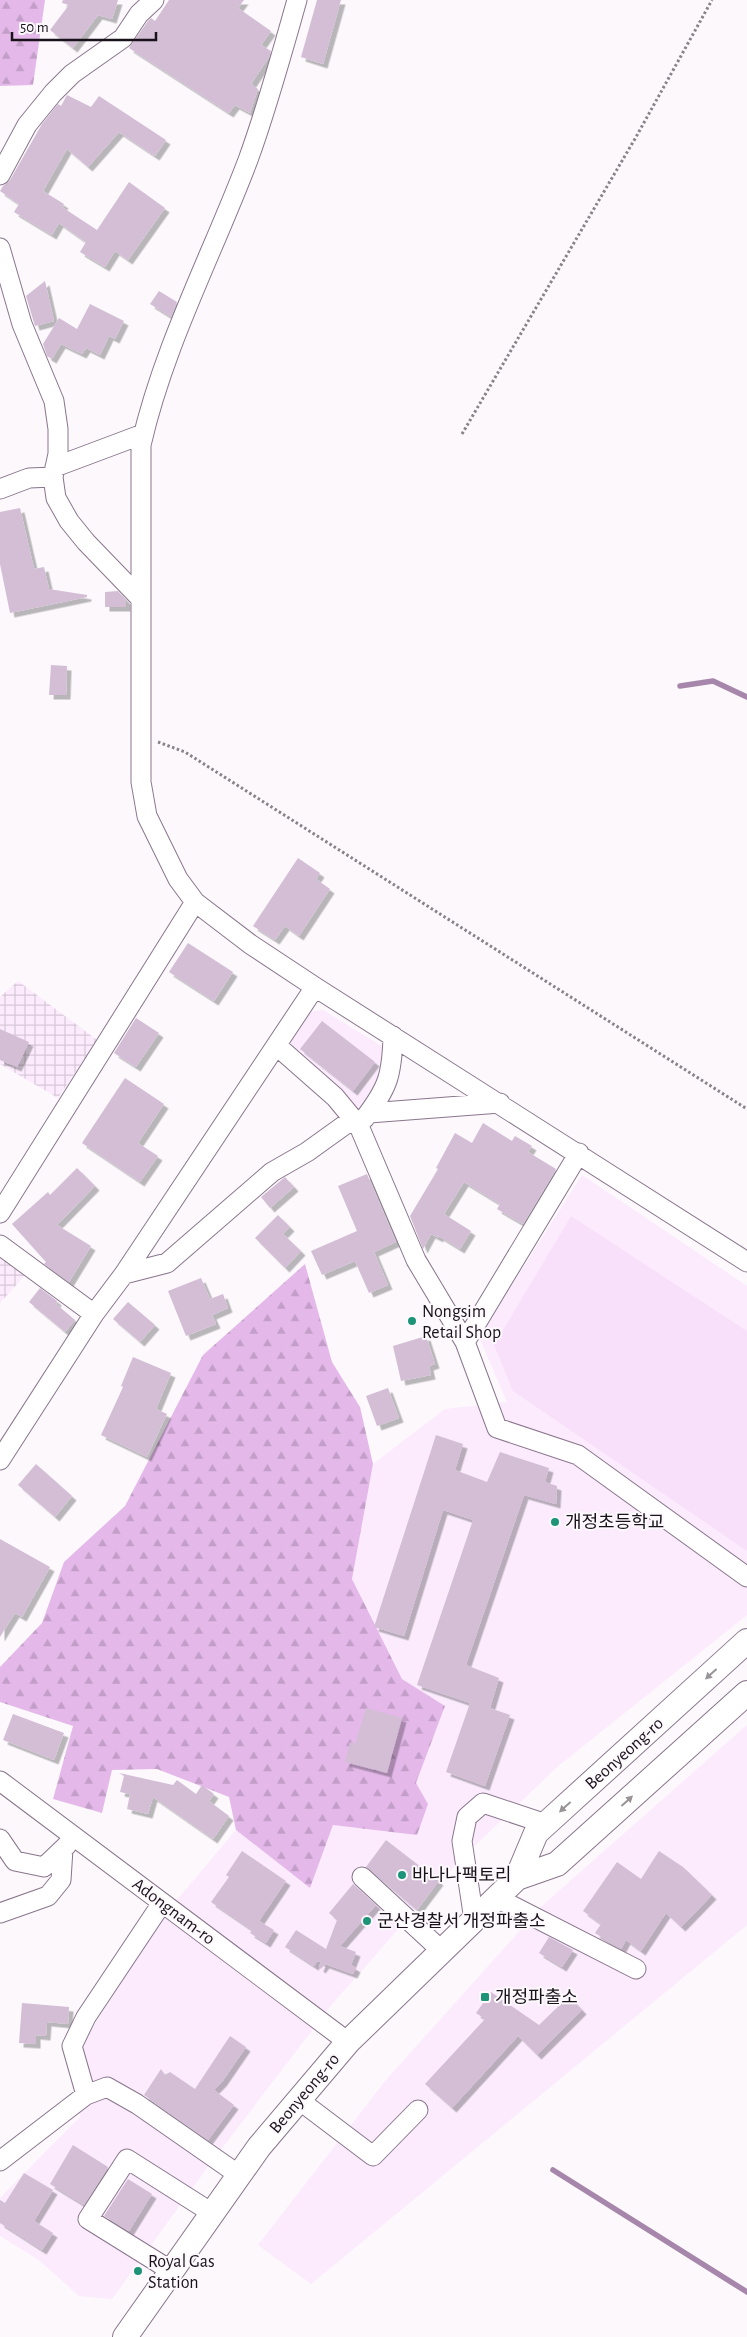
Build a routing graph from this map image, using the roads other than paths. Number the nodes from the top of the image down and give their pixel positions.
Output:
1 (154, 0) edge
2 (297, 0) edge
3 (0, 175) edge
4 (0, 248) edge
5 (144, 434) junction
6 (54, 472) junction
7 (0, 489) edge
8 (141, 599) junction
9 (194, 902) junction
10 (315, 987) junction
11 (393, 1036) junction
12 (277, 1046) junction
13 (500, 1104) junction
14 (361, 1120) junction
15 (579, 1153) junction
16 (0, 1213) edge
17 (0, 1245) edge
18 (747, 1262) edge
19 (124, 1274) junction
20 (94, 1314) junction
21 (465, 1342) junction
22 (0, 1460) edge
23 (747, 1577) edge
24 (747, 1641) edge
25 (747, 1693) edge
26 (0, 1780) edge
27 (546, 1824) junction
28 (0, 1838) edge
29 (70, 1843) junction
30 (362, 1877) dead end
31 (517, 1878) junction
32 (497, 1898) junction
33 (162, 1903) junction
34 (0, 1913) edge
35 (474, 1920) junction
36 (442, 1951) junction
37 (636, 1969) dead end
38 (348, 2042) junction
39 (86, 2095) junction
40 (299, 2100) junction
41 (418, 2110) dead end
42 (0, 2161) edge
43 (239, 2175) junction
44 (212, 2213) junction
45 (170, 2270) junction
46 (125, 2337) edge

1 - 3 street
2 - 5 street
4 - 6 street
5 - 6 street
5 - 8 street
6 - 7 street
6 - 8 street
8 - 9 street
9 - 10 street
9 - 16 street
10 - 11 street
10 - 12 street
11 - 13 street
11 - 14 street
12 - 14 street
12 - 19 street
13 - 14 street
13 - 15 street
14 - 19 street
14 - 21 street
15 - 18 street
15 - 21 street
17 - 20 street
19 - 20 street
20 - 22 street
21 - 23 street
24 -> 27 main road, Beonyeong-ro
31 -> 25 main road, Beonyeong-ro
26 - 29 street, Adongnam-ro
27 - 31 main road, Beonyeong-ro
27 - 35 street
28 - 29 street
29 - 33 street, Adongnam-ro
29 - 34 street
30 - 36 street
31 - 32 main road, Beonyeong-ro
32 - 35 main road, Beonyeong-ro
32 - 37 street
33 - 38 street, Adongnam-ro
33 - 39 street
35 - 36 main road, Beonyeong-ro
36 - 38 main road, Beonyeong-ro
38 - 40 main road, Beonyeong-ro
39 - 42 street
39 - 43 street
40 - 41 street
40 - 43 main road, Beonyeong-ro
43 - 44 main road, Beonyeong-ro
44 - 45 main road, Beonyeong-ro
44 - 45 street
45 - 46 main road, Beonyeong-ro

